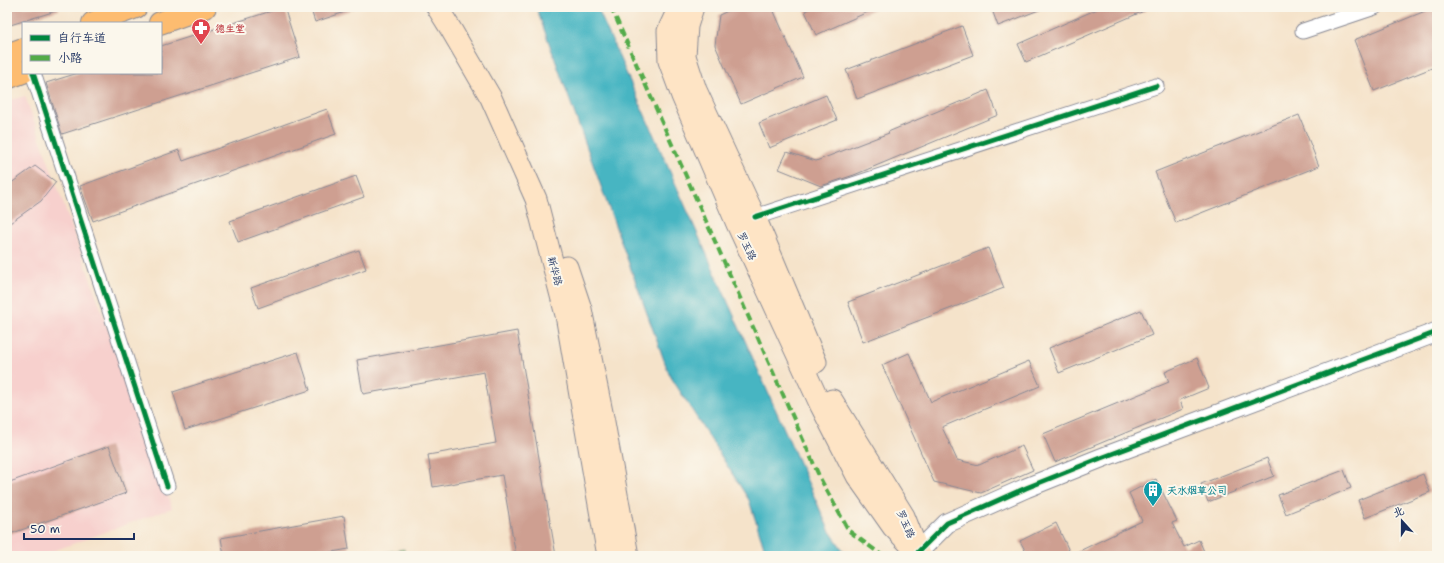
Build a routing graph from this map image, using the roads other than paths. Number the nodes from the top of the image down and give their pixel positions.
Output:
1 (136, 7) edge
2 (204, 7) edge
3 (436, 7) edge
4 (453, 7) edge
5 (679, 7) edge
6 (693, 7) edge
7 (1375, 7) edge
8 (96, 22) edge
9 (162, 22) edge
10 (1303, 31) dead end
11 (22, 49) edge
12 (7, 55) edge
13 (22, 72) edge
14 (33, 74) edge
15 (7, 78) edge
16 (1156, 86) dead end
17 (755, 218) junction
18 (1437, 332) edge
19 (167, 486) dead end
20 (917, 555) edge
21 (608, 556) edge
22 (628, 556) edge

1 - 8 main road
2 - 9 main road
3 - 21 main road, 新华路
4 - 22 main road, 新华路
5 - 20 main road, 罗玉路
6 - 17 main road, 罗玉路
7 - 10 street
11 - 12 main road
13 - 15 main road
14 - 19 street
16 - 17 street
17 - 20 main road, 罗玉路
18 - 20 street

